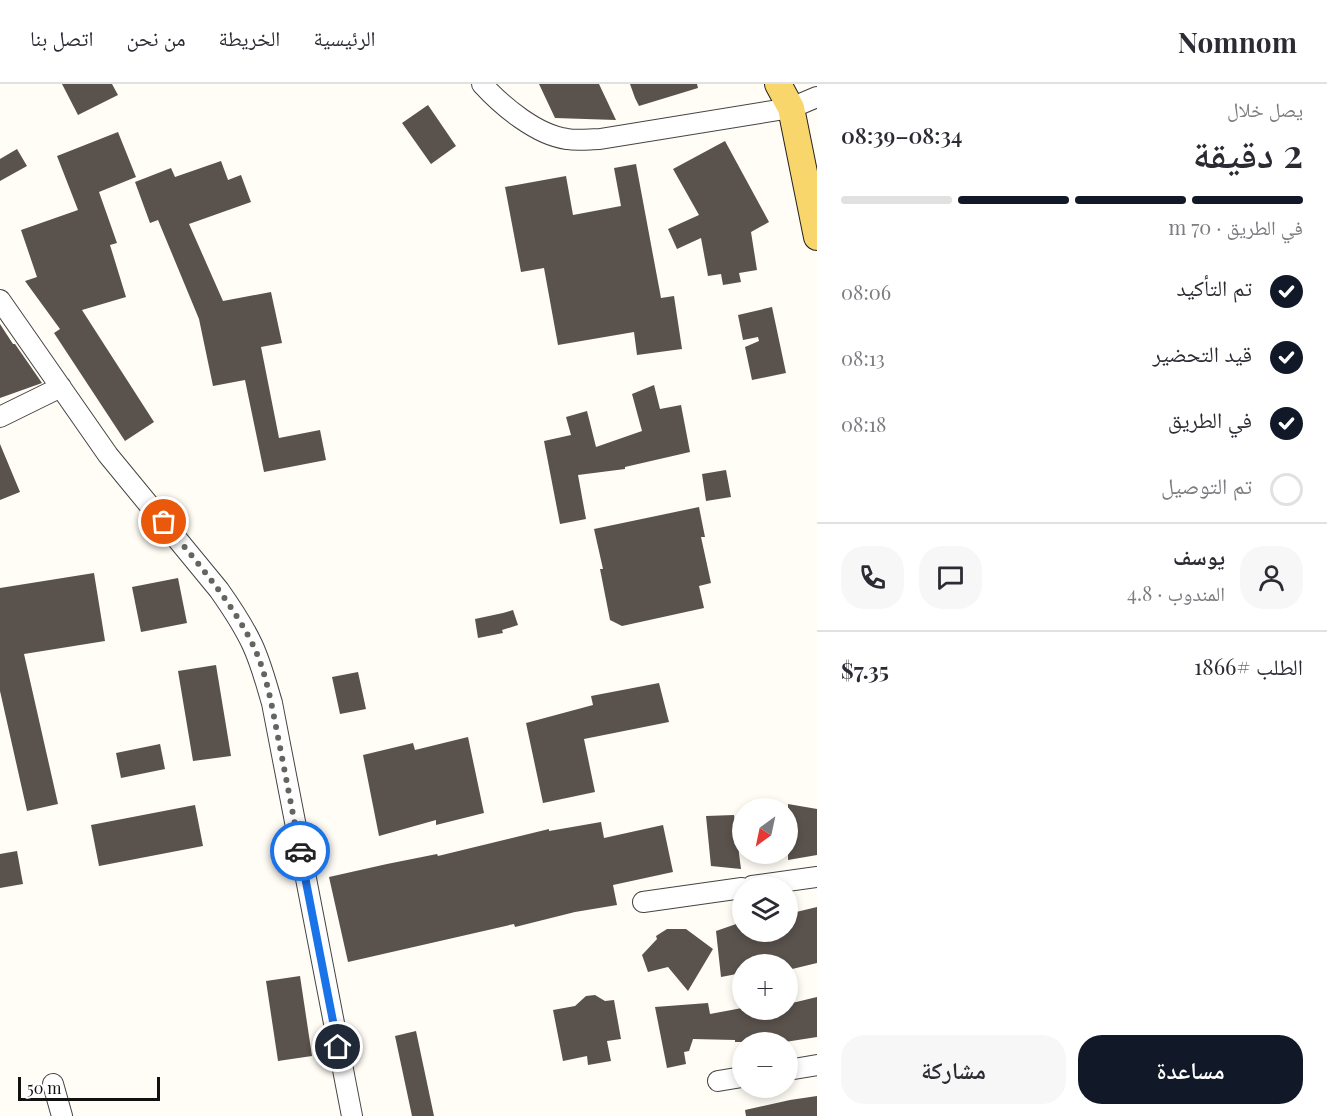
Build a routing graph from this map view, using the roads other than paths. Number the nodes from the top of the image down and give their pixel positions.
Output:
1 (482, 84) edge
2 (778, 84) edge
3 (817, 97) edge
4 (791, 108) junction
5 (817, 237) edge
6 (0, 300) edge
7 (61, 387) junction
8 (0, 417) edge
9 (817, 877) edge
10 (798, 880) edge
11 (732, 889) edge
12 (643, 902) dead end
13 (817, 1065) edge
14 (798, 1068) edge
15 (732, 1079) edge
16 (718, 1081) dead end
17 (53, 1084) dead end
18 (62, 1116) edge
19 (352, 1116) edge

1 - 4 street
2 - 4 main road
3 - 4 street
4 - 5 main road
6 - 7 street
7 - 8 street
7 - 19 street
9 - 10 street
11 - 12 street
13 - 14 street
15 - 16 street
17 - 18 street

